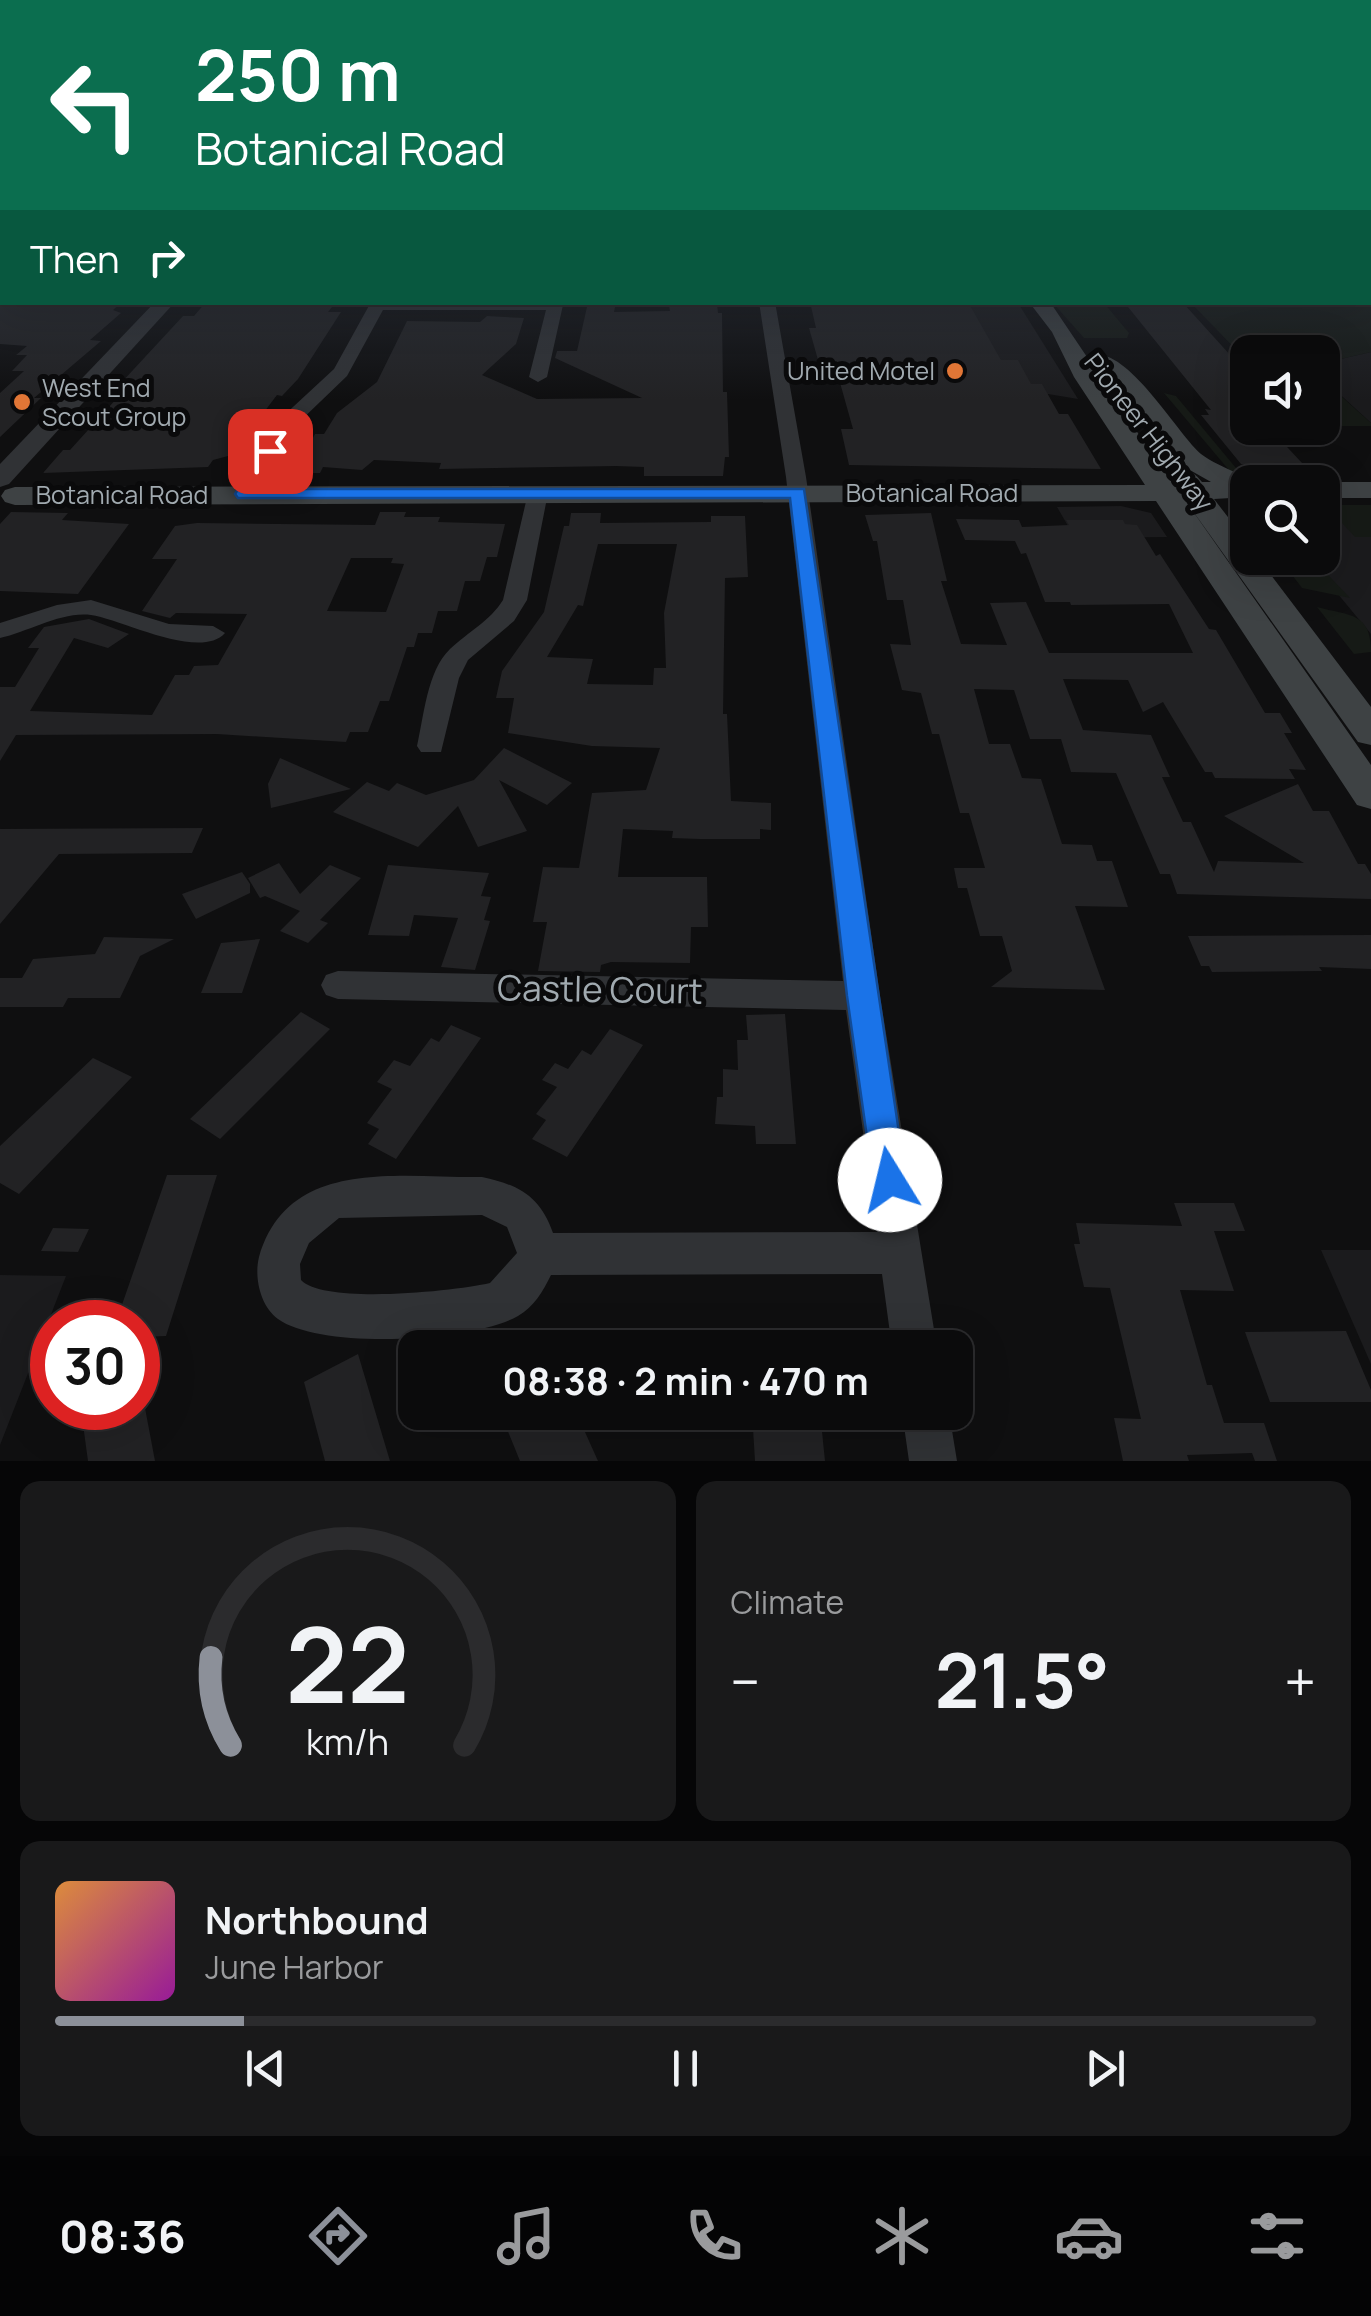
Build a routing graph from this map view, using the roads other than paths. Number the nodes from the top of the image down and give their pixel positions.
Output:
1 (163, 305) edge
2 (377, 305) edge
3 (555, 305) edge
4 (767, 305) edge
5 (1041, 305) edge
6 (1062, 331) junction
7 (1097, 360) junction
8 (538, 378) dead end
9 (1230, 481) edge
10 (1230, 487) edge
11 (4, 490) edge
12 (1340, 490) edge
13 (1371, 490) edge
14 (1180, 491) junction
15 (538, 493) junction
16 (798, 493) junction
17 (244, 494) junction
18 (1230, 515) edge
19 (1272, 575) edge
20 (0, 631) edge
21 (213, 633) dead end
22 (1371, 733) edge
23 (431, 746) dead end
24 (1371, 795) edge
25 (338, 984) dead end
26 (862, 996) junction
27 (538, 1254) junction
28 (901, 1254) junction
29 (912, 1330) edge
30 (928, 1430) edge
31 (933, 1461) edge

1 - 11 street
2 - 17 street
3 - 8 street
4 - 16 street
5 - 6 main road, Pioneer Highway
6 - 7 main road, Pioneer Highway
6 - 14 main road, Pioneer Highway
7 - 9 main road
7 - 14 main road, Pioneer Highway
10 - 14 main road, Botanical Road
11 - 17 main road, Botanical Road
12 - 13 main road
14 - 16 main road, Botanical Road
14 - 18 main road, Pioneer Highway
14 - 24 main road, Pioneer Highway
15 - 16 main road, Botanical Road
15 - 17 main road, Botanical Road
15 - 23 street
16 - 26 street
19 - 22 main road, Pioneer Highway
20 - 21 street
25 - 26 street, Castle Court
26 - 28 street
27 - 27 street
27 - 28 street
28 - 29 street
30 - 31 street

